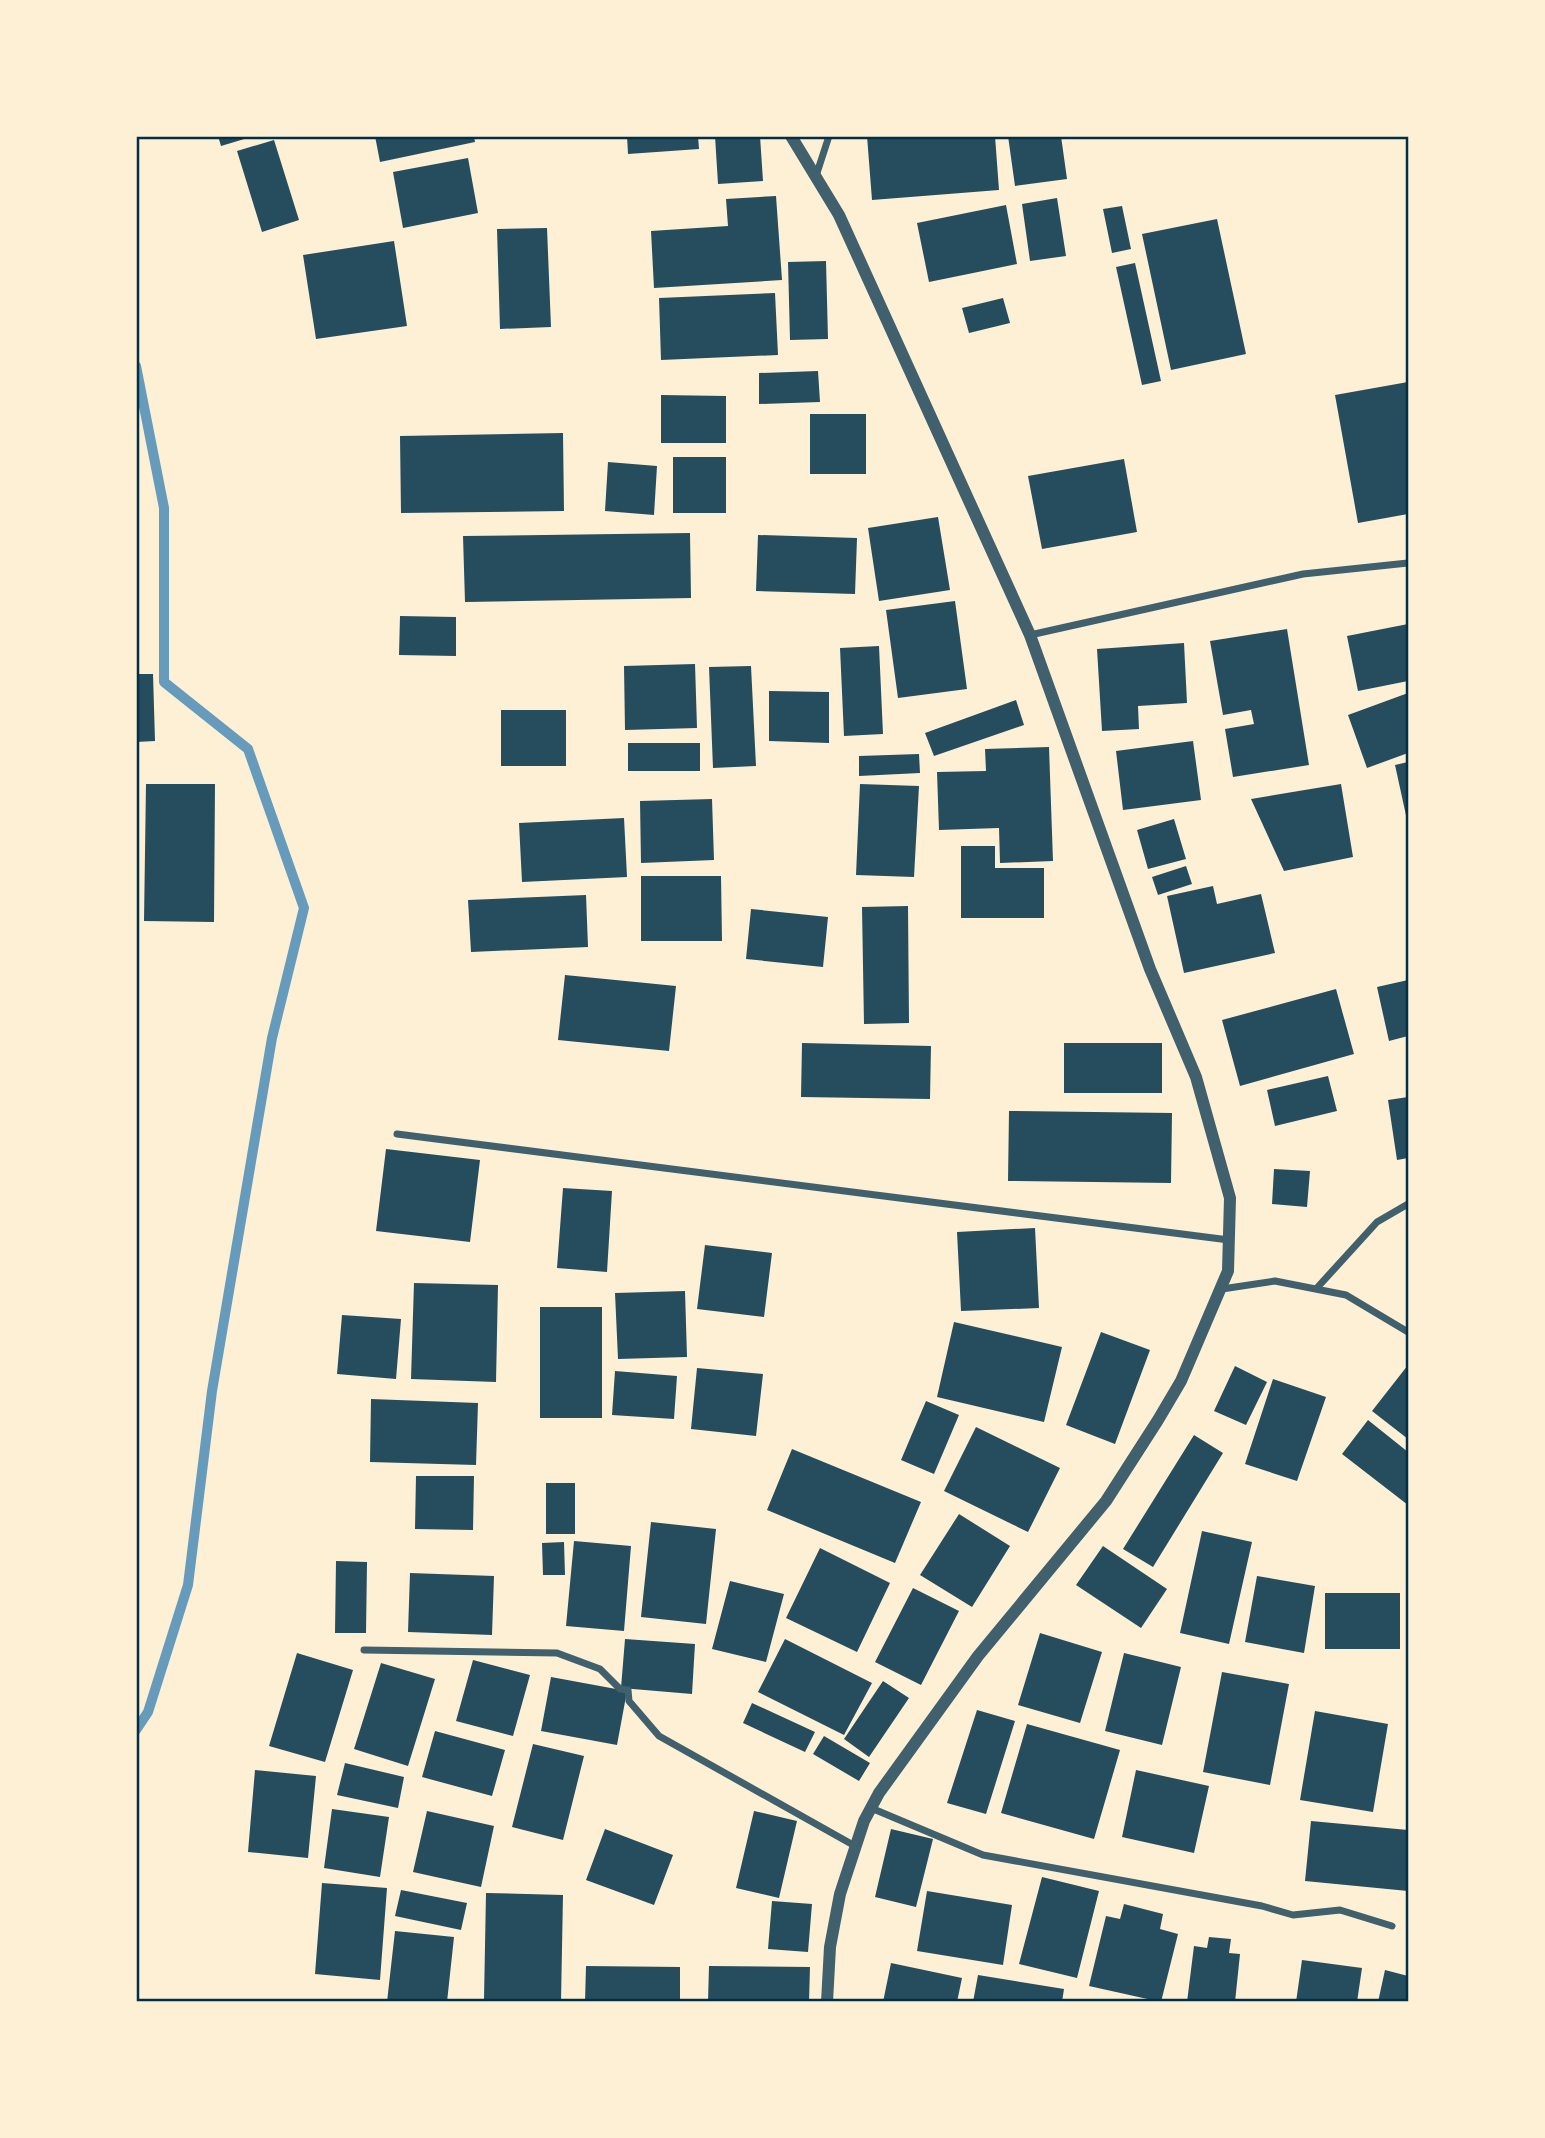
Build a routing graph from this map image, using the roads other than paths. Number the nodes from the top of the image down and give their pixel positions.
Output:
1 (792, 136) edge
2 (829, 136) edge
3 (816, 177) junction
4 (1409, 563) edge
5 (1031, 635) junction
6 (397, 1134) dead end
7 (1409, 1204) edge
8 (1230, 1240) junction
9 (1222, 1289) junction
10 (1316, 1289) junction
11 (1409, 1332) edge
12 (364, 1650) dead end
13 (871, 1808) junction
14 (855, 1846) junction
15 (1392, 1926) dead end
16 (827, 2001) edge

1 - 3 street
2 - 3 street
3 - 5 street
4 - 5 street
5 - 8 street
6 - 8 street
7 - 10 street
8 - 9 street
9 - 10 street
9 - 13 street
10 - 11 street
12 - 14 street
13 - 14 street
13 - 15 street
14 - 16 street

